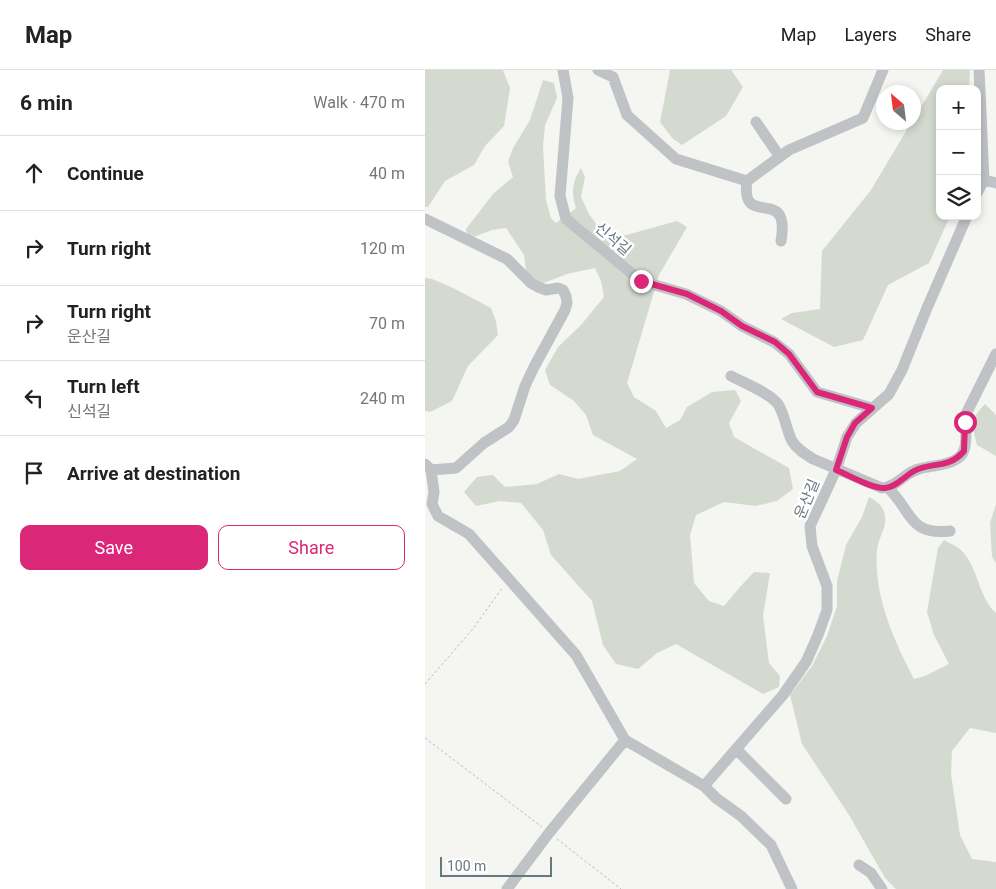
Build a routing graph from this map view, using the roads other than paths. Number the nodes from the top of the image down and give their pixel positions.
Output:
1 (563, 70) edge
2 (598, 70) edge
3 (883, 70) edge
4 (979, 70) edge
5 (756, 122) dead end
6 (780, 156) junction
7 (984, 180) junction
8 (747, 181) junction
9 (996, 182) edge
10 (981, 186) edge
11 (425, 219) edge
12 (965, 220) edge
13 (781, 241) dead end
14 (996, 354) edge
15 (731, 376) dead end
16 (872, 408) junction
17 (428, 467) edge
18 (836, 470) junction
19 (888, 488) junction
20 (950, 531) dead end
21 (625, 740) junction
22 (736, 749) junction
23 (704, 786) junction
24 (786, 799) dead end
25 (859, 864) dead end
26 (507, 889) edge
27 (792, 889) edge
28 (882, 889) edge

1 - 16 street, 신석길
2 - 8 street
3 - 6 street
4 - 7 street
5 - 6 street
6 - 8 street
7 - 9 street
7 - 10 street
8 - 13 street
11 - 17 street
12 - 16 street, 운산길
14 - 19 street
15 - 18 street
16 - 18 street, 운산길
17 - 21 street
18 - 19 street
18 - 22 street, 운산길
19 - 20 street
21 - 23 street
21 - 26 street
22 - 23 street, 운산길
22 - 24 street
23 - 27 street
25 - 28 street

